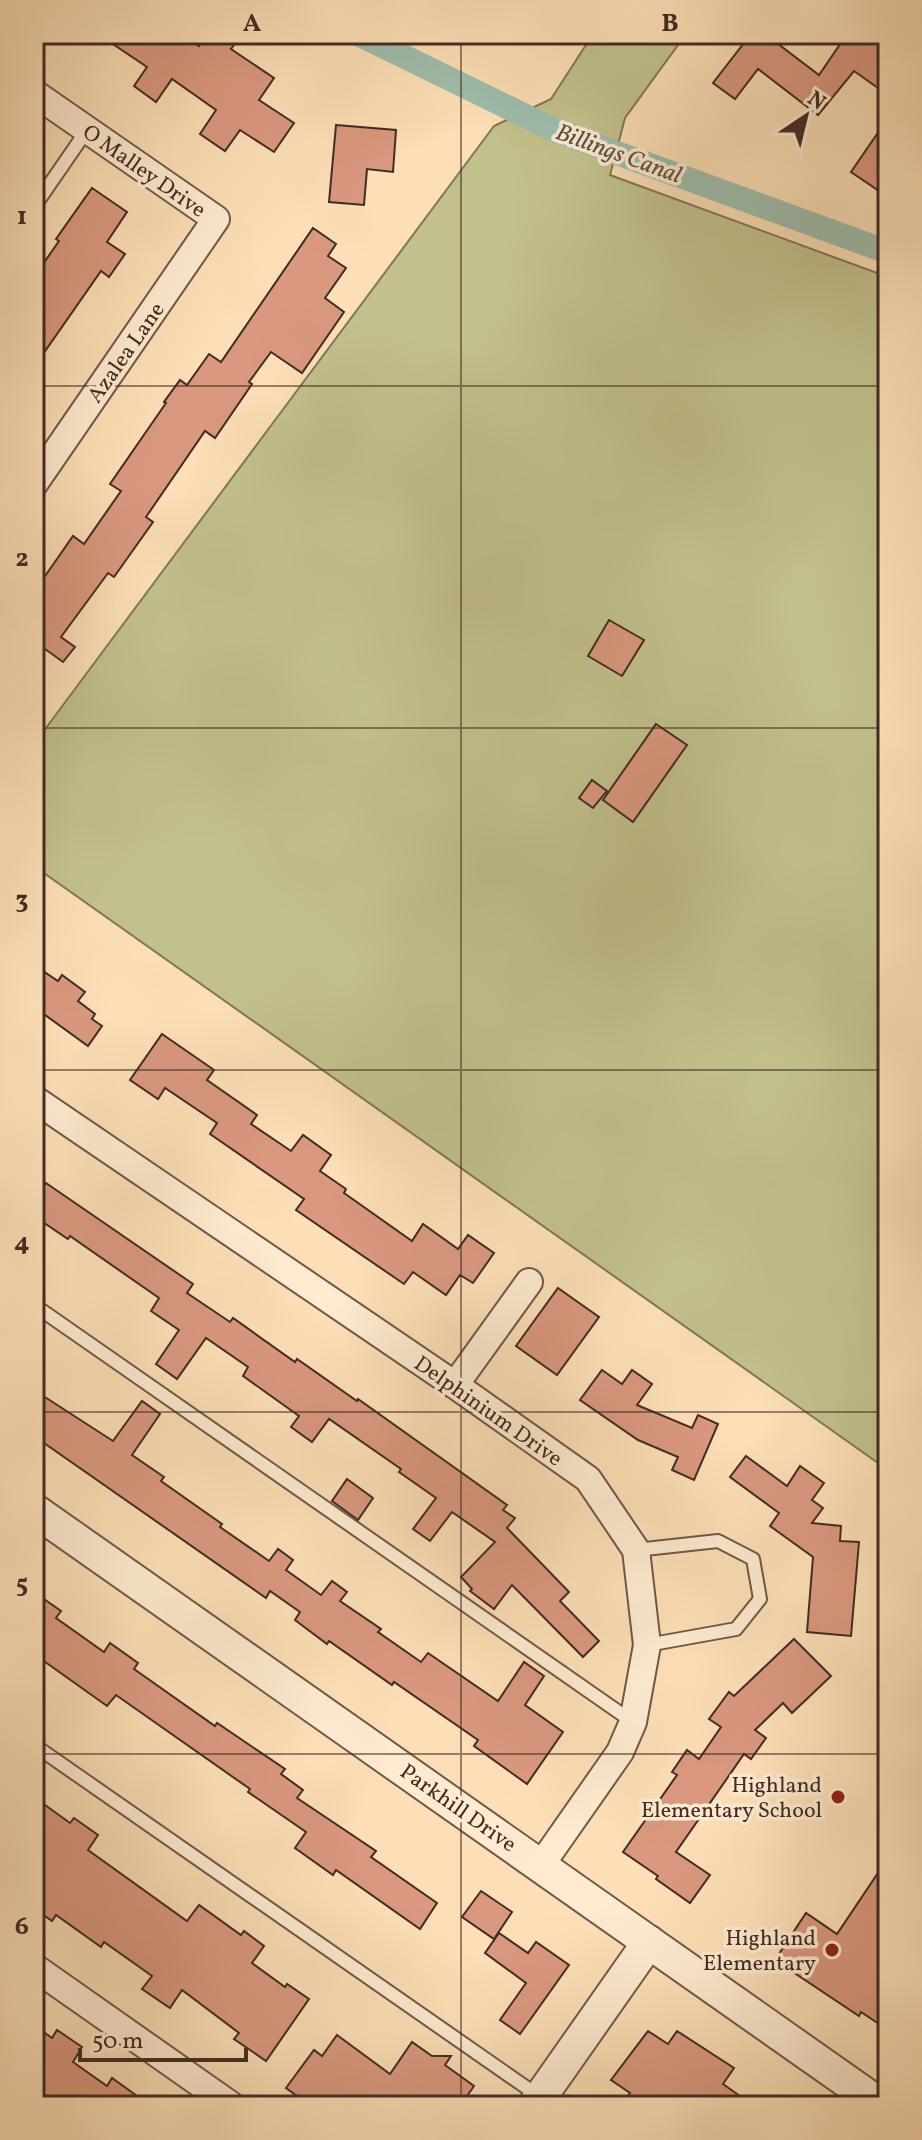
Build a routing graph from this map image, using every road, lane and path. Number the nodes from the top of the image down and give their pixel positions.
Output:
1 (34, 93) edge
2 (87, 130) junction
3 (34, 207) edge
4 (216, 219) joint
5 (34, 484) edge
6 (34, 1099) edge
7 (529, 1282) dead end
8 (34, 1305) edge
9 (455, 1385) junction
10 (34, 1510) edge
11 (636, 1550) junction
12 (647, 1645) junction
13 (633, 1722) junction
14 (34, 1745) edge
15 (541, 1865) junction
16 (649, 1942) junction
17 (34, 1967) edge
18 (542, 2103) edge
19 (232, 2106) edge
20 (882, 2106) edge

1 - 2 street, O Malley Drive
2 - 3 lane
2 - 4 street, O Malley Drive
4 - 5 street, Azalea Lane
6 - 9 street, Delphinium Drive
7 - 9 street
8 - 13 lane
9 - 11 street, Delphinium Drive
10 - 15 street, Parkhill Drive
11 - 12 street, Delphinium Drive
11 - 12 lane
12 - 13 street, Delphinium Drive
13 - 15 street, Delphinium Drive
14 - 18 lane
15 - 16 street, Parkhill Drive
16 - 18 street
16 - 20 street, Parkhill Drive
17 - 19 street

